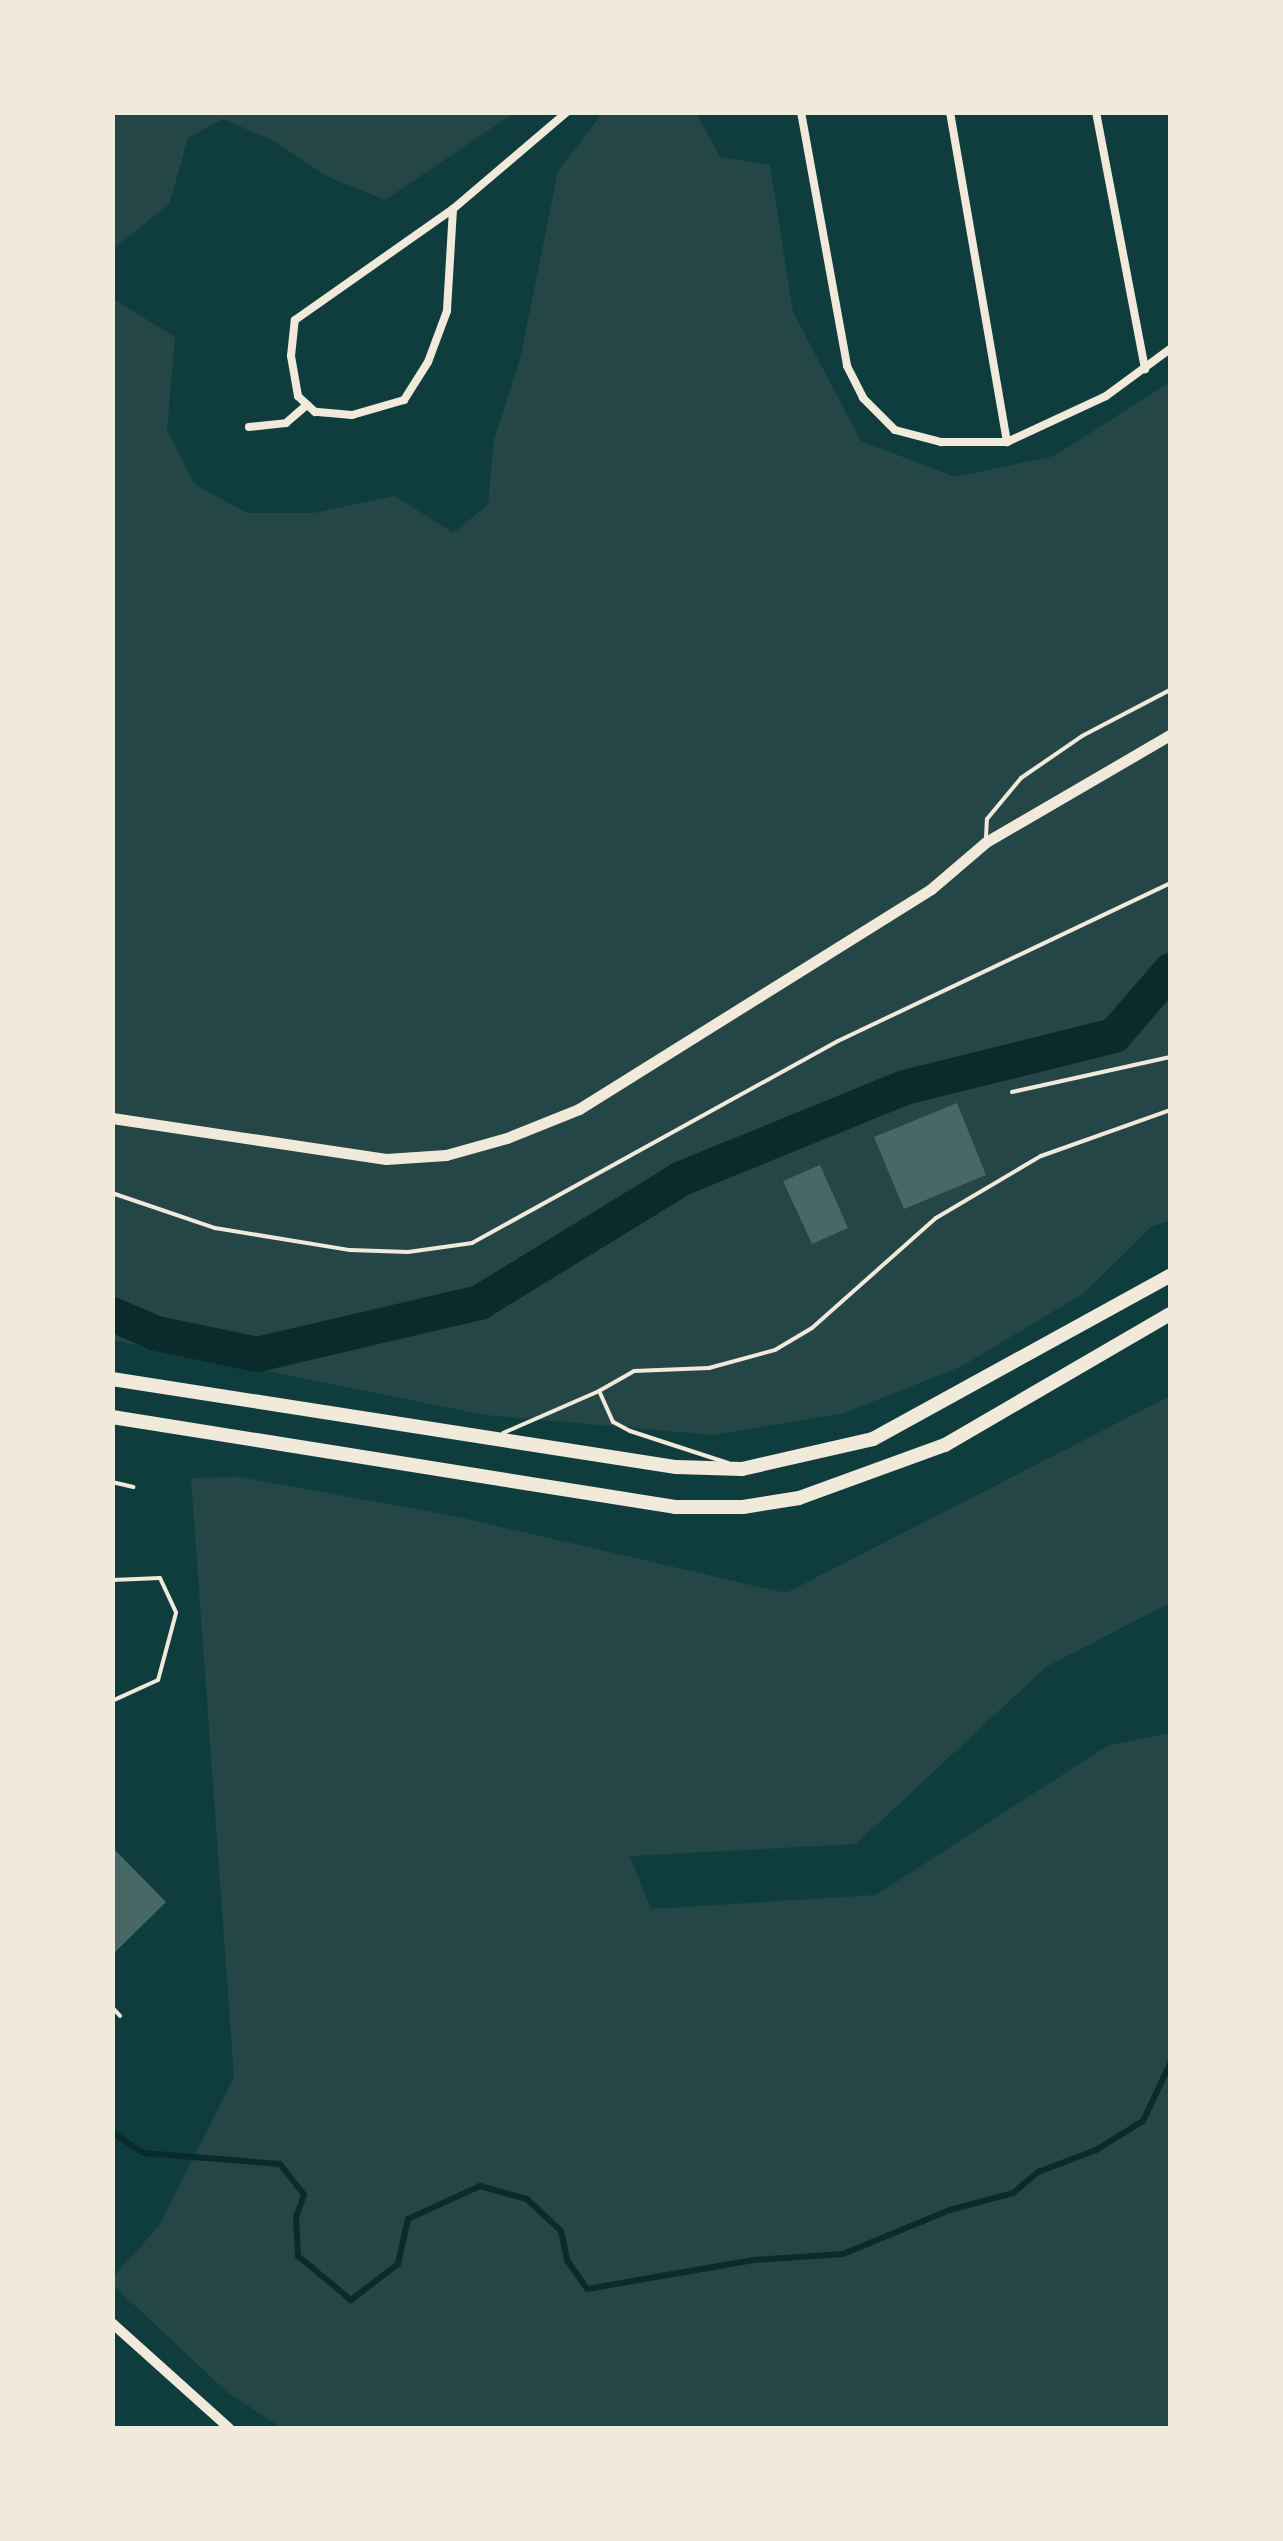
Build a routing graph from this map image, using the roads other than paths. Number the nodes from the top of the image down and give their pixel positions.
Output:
1 (567, 112) edge
2 (801, 112) edge
3 (950, 112) edge
4 (1096, 112) edge
5 (453, 209) junction
6 (1170, 349) edge
7 (1145, 369) junction
8 (311, 408) junction
9 (250, 427) dead end
10 (1006, 442) junction
11 (1170, 690) edge
12 (1170, 736) edge
13 (986, 842) junction
14 (1170, 1056) edge
15 (1012, 1092) dead end
16 (1170, 1110) edge
17 (112, 1118) edge
18 (1170, 1276) edge
19 (1170, 1314) edge
20 (112, 1369) edge
21 (112, 1379) edge
22 (159, 1387) junction
23 (598, 1391) junction
24 (112, 1417) edge
25 (488, 1438) junction
26 (742, 1470) junction
27 (112, 1482) edge
28 (133, 1487) dead end
29 (112, 1580) edge
30 (112, 1700) edge
31 (112, 2008) edge
32 (120, 2016) dead end
33 (112, 2323) edge
34 (229, 2428) edge

1 - 5 street
2 - 10 street
3 - 10 street
4 - 7 street
5 - 8 street
5 - 8 street
6 - 7 street
7 - 10 street
8 - 9 street
11 - 13 lane
12 - 13 main road
13 - 17 main road
14 - 15 lane
16 - 23 lane
18 - 26 highway
19 - 24 highway
20 - 22 highway
21 - 22 highway
22 - 25 highway
23 - 25 lane
23 - 26 lane
25 - 26 highway
27 - 28 lane
29 - 30 lane
31 - 32 lane
33 - 34 street

